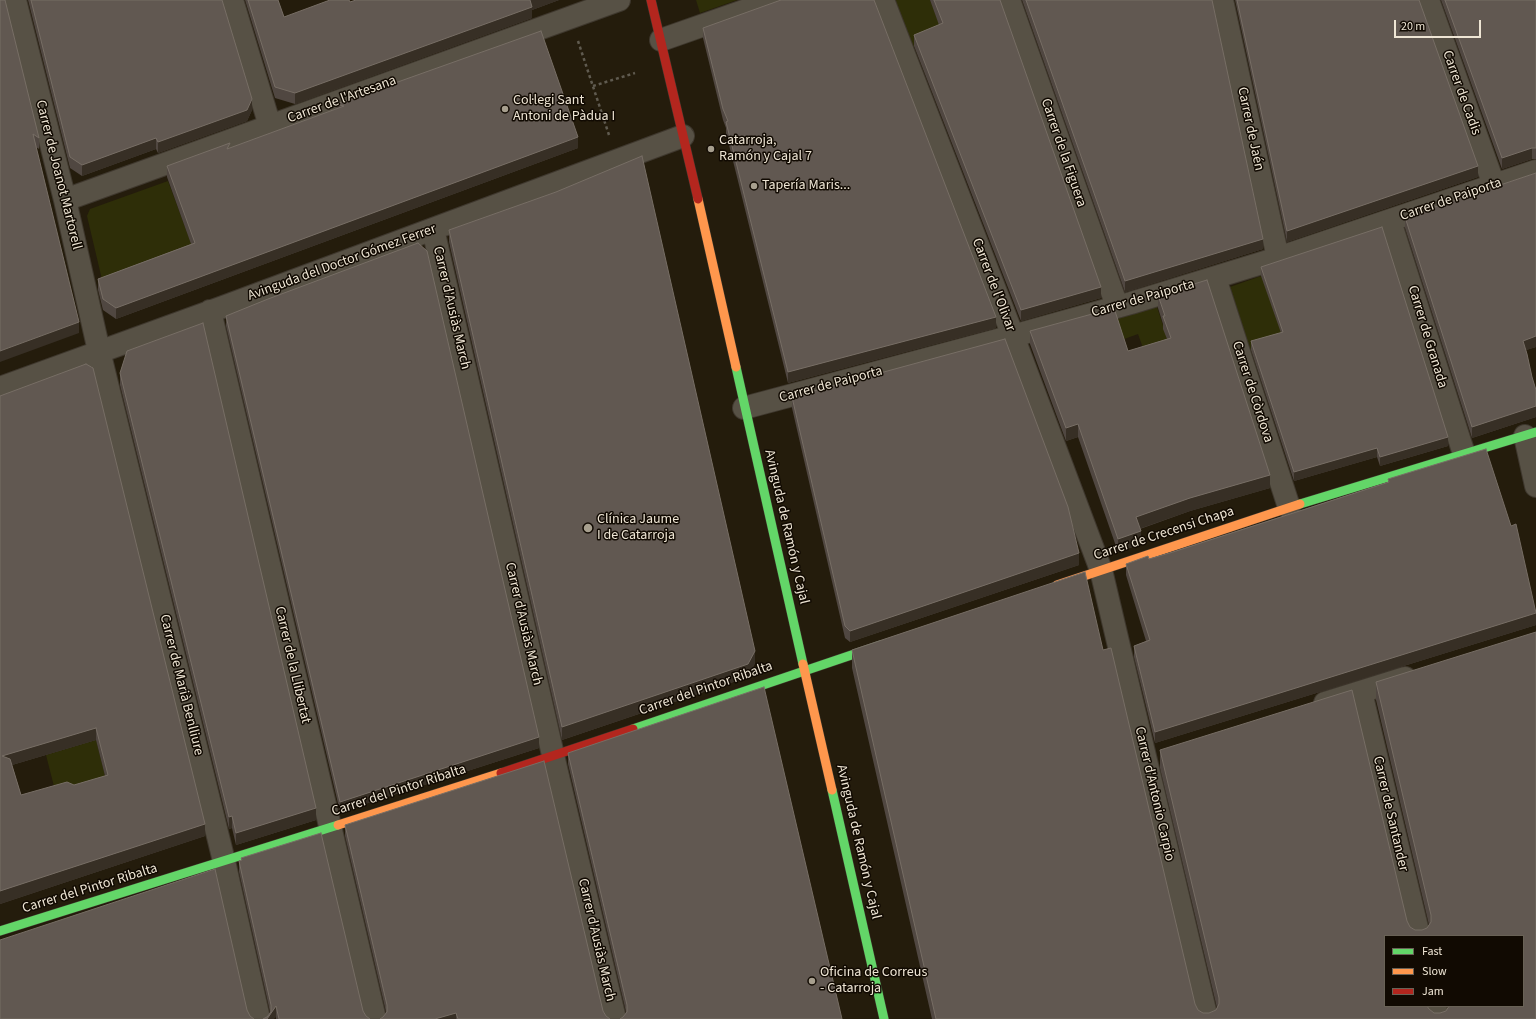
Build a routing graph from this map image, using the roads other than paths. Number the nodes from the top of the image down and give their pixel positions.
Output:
1 (15, 0) edge
2 (232, 0) edge
3 (619, 0) edge
4 (651, 0) edge
5 (775, 0) edge
6 (883, 0) edge
7 (1009, 0) edge
8 (1222, 0) edge
9 (1428, 0) edge
10 (661, 40) junction
11 (270, 126) junction
12 (683, 136) junction
13 (1536, 171) edge
14 (1494, 185) junction
15 (64, 200) junction
16 (1390, 221) junction
17 (432, 229) junction
18 (1278, 258) junction
19 (1215, 278) junction
20 (1117, 306) junction
21 (210, 312) junction
22 (1013, 336) junction
23 (99, 351) junction
24 (0, 388) edge
25 (744, 408) junction
26 (1530, 434) edge
27 (1464, 454) junction
28 (1536, 486) edge
29 (1289, 507) junction
30 (1101, 570) junction
31 (1051, 587) edge
32 (887, 643) edge
33 (804, 671) junction
34 (1427, 671) edge
35 (1361, 692) junction
36 (1305, 710) edge
37 (553, 756) junction
38 (330, 828) junction
39 (224, 861) junction
40 (0, 931) edge
41 (1418, 935) edge
42 (1435, 1007) edge
43 (259, 1019) edge
44 (375, 1019) edge
45 (615, 1019) edge
46 (884, 1019) edge
47 (1207, 1019) edge
48 (1438, 1019) edge

1 - 15 street, Carrer de Joanot Martorell
2 - 11 street
3 - 11 street, Carrer de l'Artesana
4 - 10 street, Avinguda de Ramón y Cajal
5 - 10 street
6 - 22 street, Carrer de l'Olivar
7 - 20 street, Carrer de la Figuera
8 - 18 street, Carrer de Jaén
9 - 14 street, Carrer de Cadis
10 - 12 street, Avinguda de Ramón y Cajal
11 - 15 street, Carrer de l'Artesana
12 - 17 street, Avinguda del Doctor Gómez Ferrer
12 - 25 street, Avinguda de Ramón y Cajal
13 - 14 street, Carrer de Paiporta
14 - 16 street, Carrer de Paiporta
15 - 23 street, Carrer de Joanot Martorell
16 - 18 street, Carrer de Paiporta
16 - 27 street, Carrer de Granada
17 - 21 street, Avinguda del Doctor Gómez Ferrer
17 - 37 street, Carrer d'Ausiàs March
18 - 19 street, Carrer de Paiporta
19 - 20 street, Carrer de Paiporta
19 - 29 street, Carrer de Còrdova
20 - 22 street, Carrer de Paiporta
21 - 23 street, Avinguda del Doctor Gómez Ferrer
21 - 38 street, Carrer de la Llibertat
22 - 25 street, Carrer de Paiporta
22 - 30 street, Carrer de l'Olivar
23 - 24 street, Avinguda del Doctor Gómez Ferrer
23 - 39 street, Carrer de Marià Benlliure
25 - 33 street, Avinguda de Ramón y Cajal
26 - 27 street, Carrer de Crecensi Chapa
26 - 28 street
27 - 29 street, Carrer de Crecensi Chapa
29 - 30 street, Carrer de Crecensi Chapa
30 - 31 street, Carrer de Crecensi Chapa
30 - 47 street, Carrer d'Antonio Carpio
32 - 33 street
33 - 37 street, Carrer del Pintor Ribalta
33 - 46 street, Avinguda de Ramón y Cajal
34 - 35 street
35 - 36 street
35 - 41 street, Carrer de Santander
37 - 38 street, Carrer del Pintor Ribalta
37 - 45 street, Carrer d'Ausiàs March
38 - 39 street, Carrer del Pintor Ribalta
38 - 44 street, Carrer de la Llibertat
39 - 40 street, Carrer del Pintor Ribalta
39 - 43 street, Carrer de Marià Benlliure
42 - 48 street

